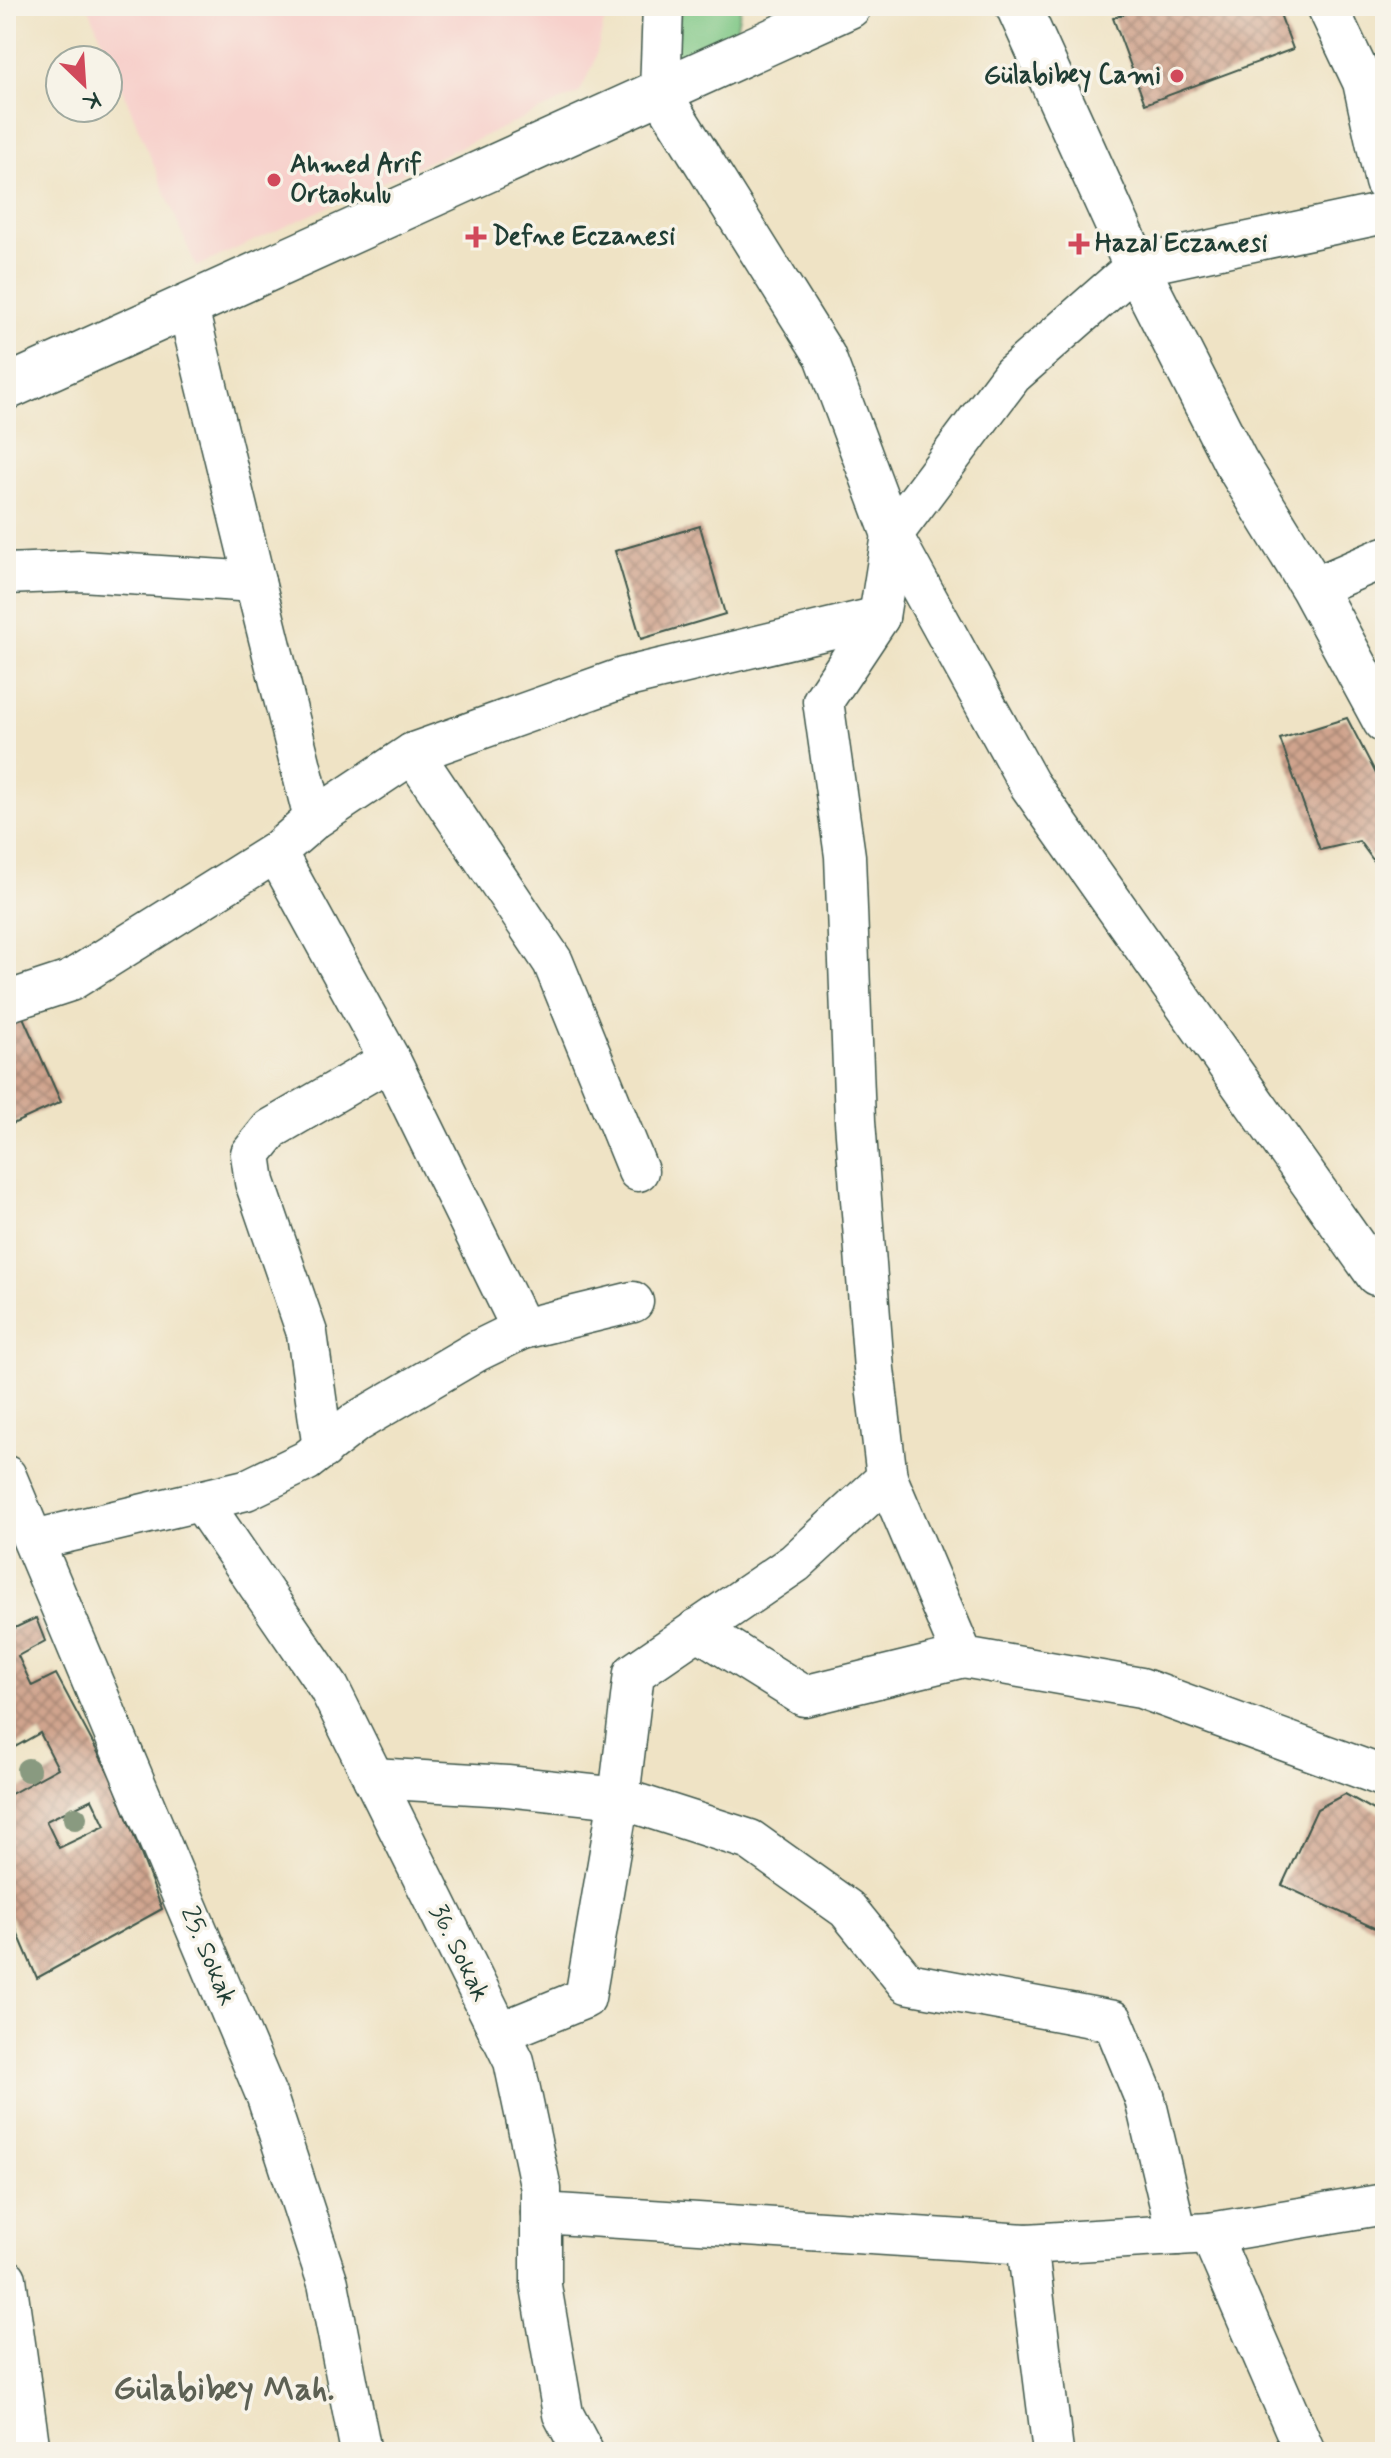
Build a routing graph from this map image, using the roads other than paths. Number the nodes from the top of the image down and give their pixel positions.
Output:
1 (663, 6) edge
2 (849, 6) edge
3 (1018, 6) edge
4 (1327, 6) edge
5 (660, 92) junction
6 (1385, 182) edge
7 (1385, 213) edge
8 (1136, 266) junction
9 (188, 308) junction
10 (6, 388) edge
11 (892, 535) junction
12 (1385, 557) edge
13 (6, 574) edge
14 (255, 582) junction
15 (1313, 588) junction
16 (879, 617) junction
17 (1385, 721) edge
18 (413, 753) junction
19 (314, 819) junction
20 (276, 852) junction
21 (6, 1002) edge
22 (390, 1060) junction
23 (638, 1171) dead end
24 (1385, 1276) edge
25 (633, 1302) dead end
26 (522, 1329) junction
27 (323, 1449) junction
28 (6, 1476) edge
29 (887, 1478) junction
30 (201, 1501) junction
31 (34, 1540) junction
32 (697, 1629) junction
33 (963, 1657) junction
34 (1385, 1777) edge
35 (373, 1778) junction
36 (619, 1798) junction
37 (499, 2033) junction
38 (1385, 2204) edge
39 (541, 2213) junction
40 (1194, 2234) junction
41 (1027, 2244) junction
42 (6, 2279) edge
43 (30, 2452) edge
44 (361, 2452) edge
45 (583, 2452) edge
46 (1053, 2452) edge
47 (1305, 2452) edge

1 - 5 street
2 - 5 main road
3 - 8 main road
4 - 6 street
5 - 9 main road
5 - 11 street
7 - 8 street
8 - 11 street
8 - 15 main road
9 - 10 main road
9 - 14 street
11 - 16 street
11 - 24 street
12 - 15 street
13 - 14 street
14 - 19 street
15 - 17 main road
16 - 18 street
16 - 29 street
18 - 19 street
18 - 23 street
19 - 20 street
20 - 21 street
20 - 22 street
22 - 26 street
22 - 27 street
25 - 26 street
26 - 27 street
27 - 30 street
28 - 31 street, 25. Sokak
29 - 32 street
29 - 33 street
30 - 31 street
30 - 35 street, 36. Sokak
31 - 44 street, 25. Sokak
32 - 33 street
32 - 36 street
33 - 34 street
35 - 36 street
35 - 37 street, 36. Sokak
36 - 37 street
36 - 40 street
37 - 39 street, 36. Sokak
38 - 40 street
39 - 41 street
39 - 45 street, 36. Sokak
40 - 41 street
40 - 47 street
41 - 46 street
42 - 43 street

